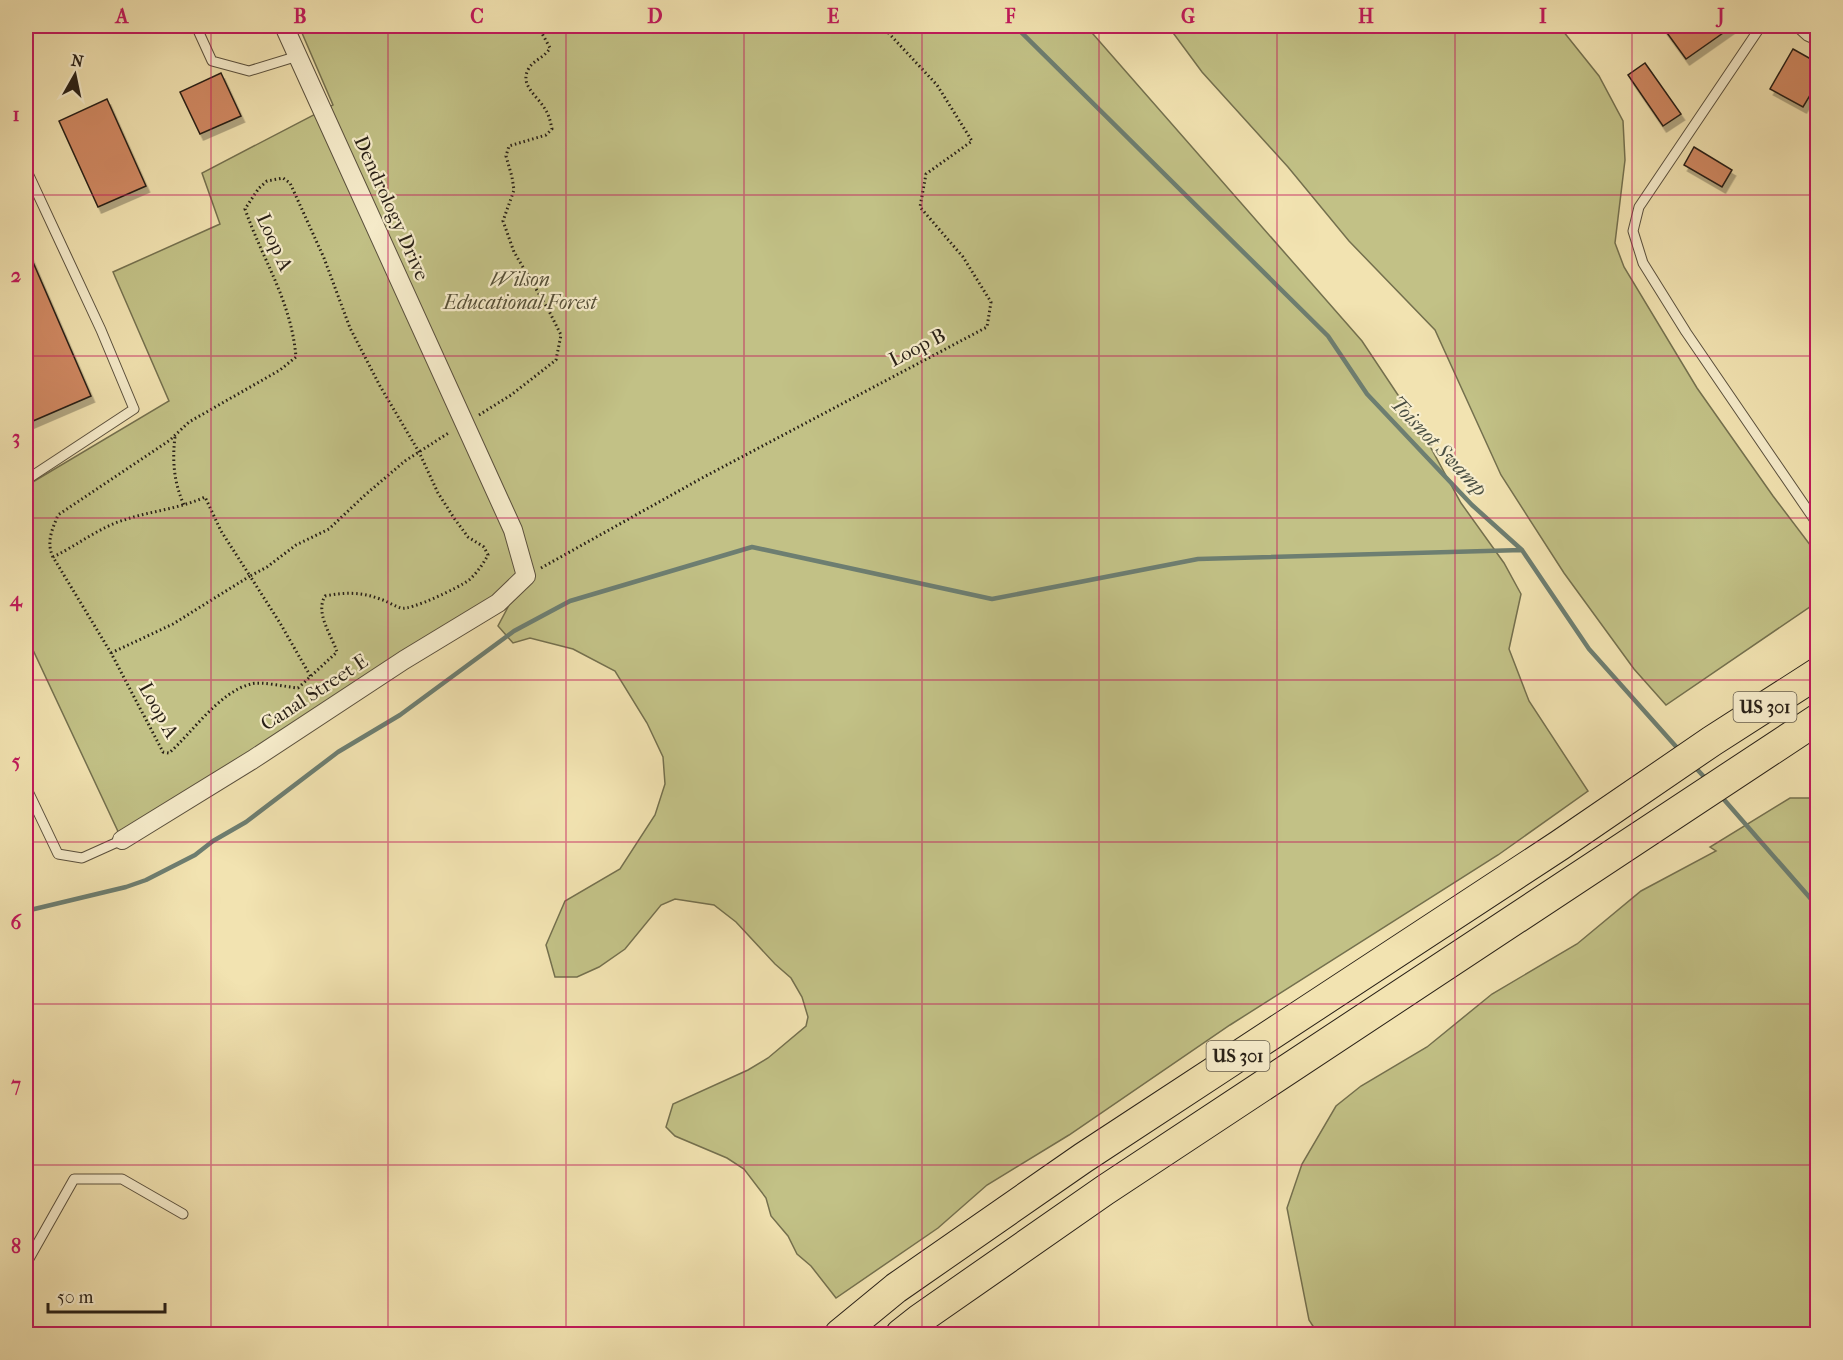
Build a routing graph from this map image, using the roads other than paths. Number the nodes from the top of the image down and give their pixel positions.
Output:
1 (196, 26) edge
2 (284, 26) edge
3 (1761, 26) edge
4 (1796, 26) edge
5 (1818, 41) edge
6 (298, 56) junction
7 (26, 168) edge
8 (26, 480) edge
9 (1818, 525) edge
10 (526, 576) joint
11 (1818, 673) edge
12 (1818, 719) edge
13 (26, 786) edge
14 (122, 840) joint
15 (183, 1214) dead end
16 (26, 1264) edge
17 (840, 1335) edge
18 (901, 1335) edge

1 - 6 lane
2 - 6 street, Dendrology Drive
3 - 9 lane
4 - 5 lane
6 - 10 street, Dendrology Drive
7 - 8 lane
10 - 14 street, Canal Street E
11 - 17 highway, US 301
12 - 18 highway, US 301
13 - 14 lane
15 - 16 lane

